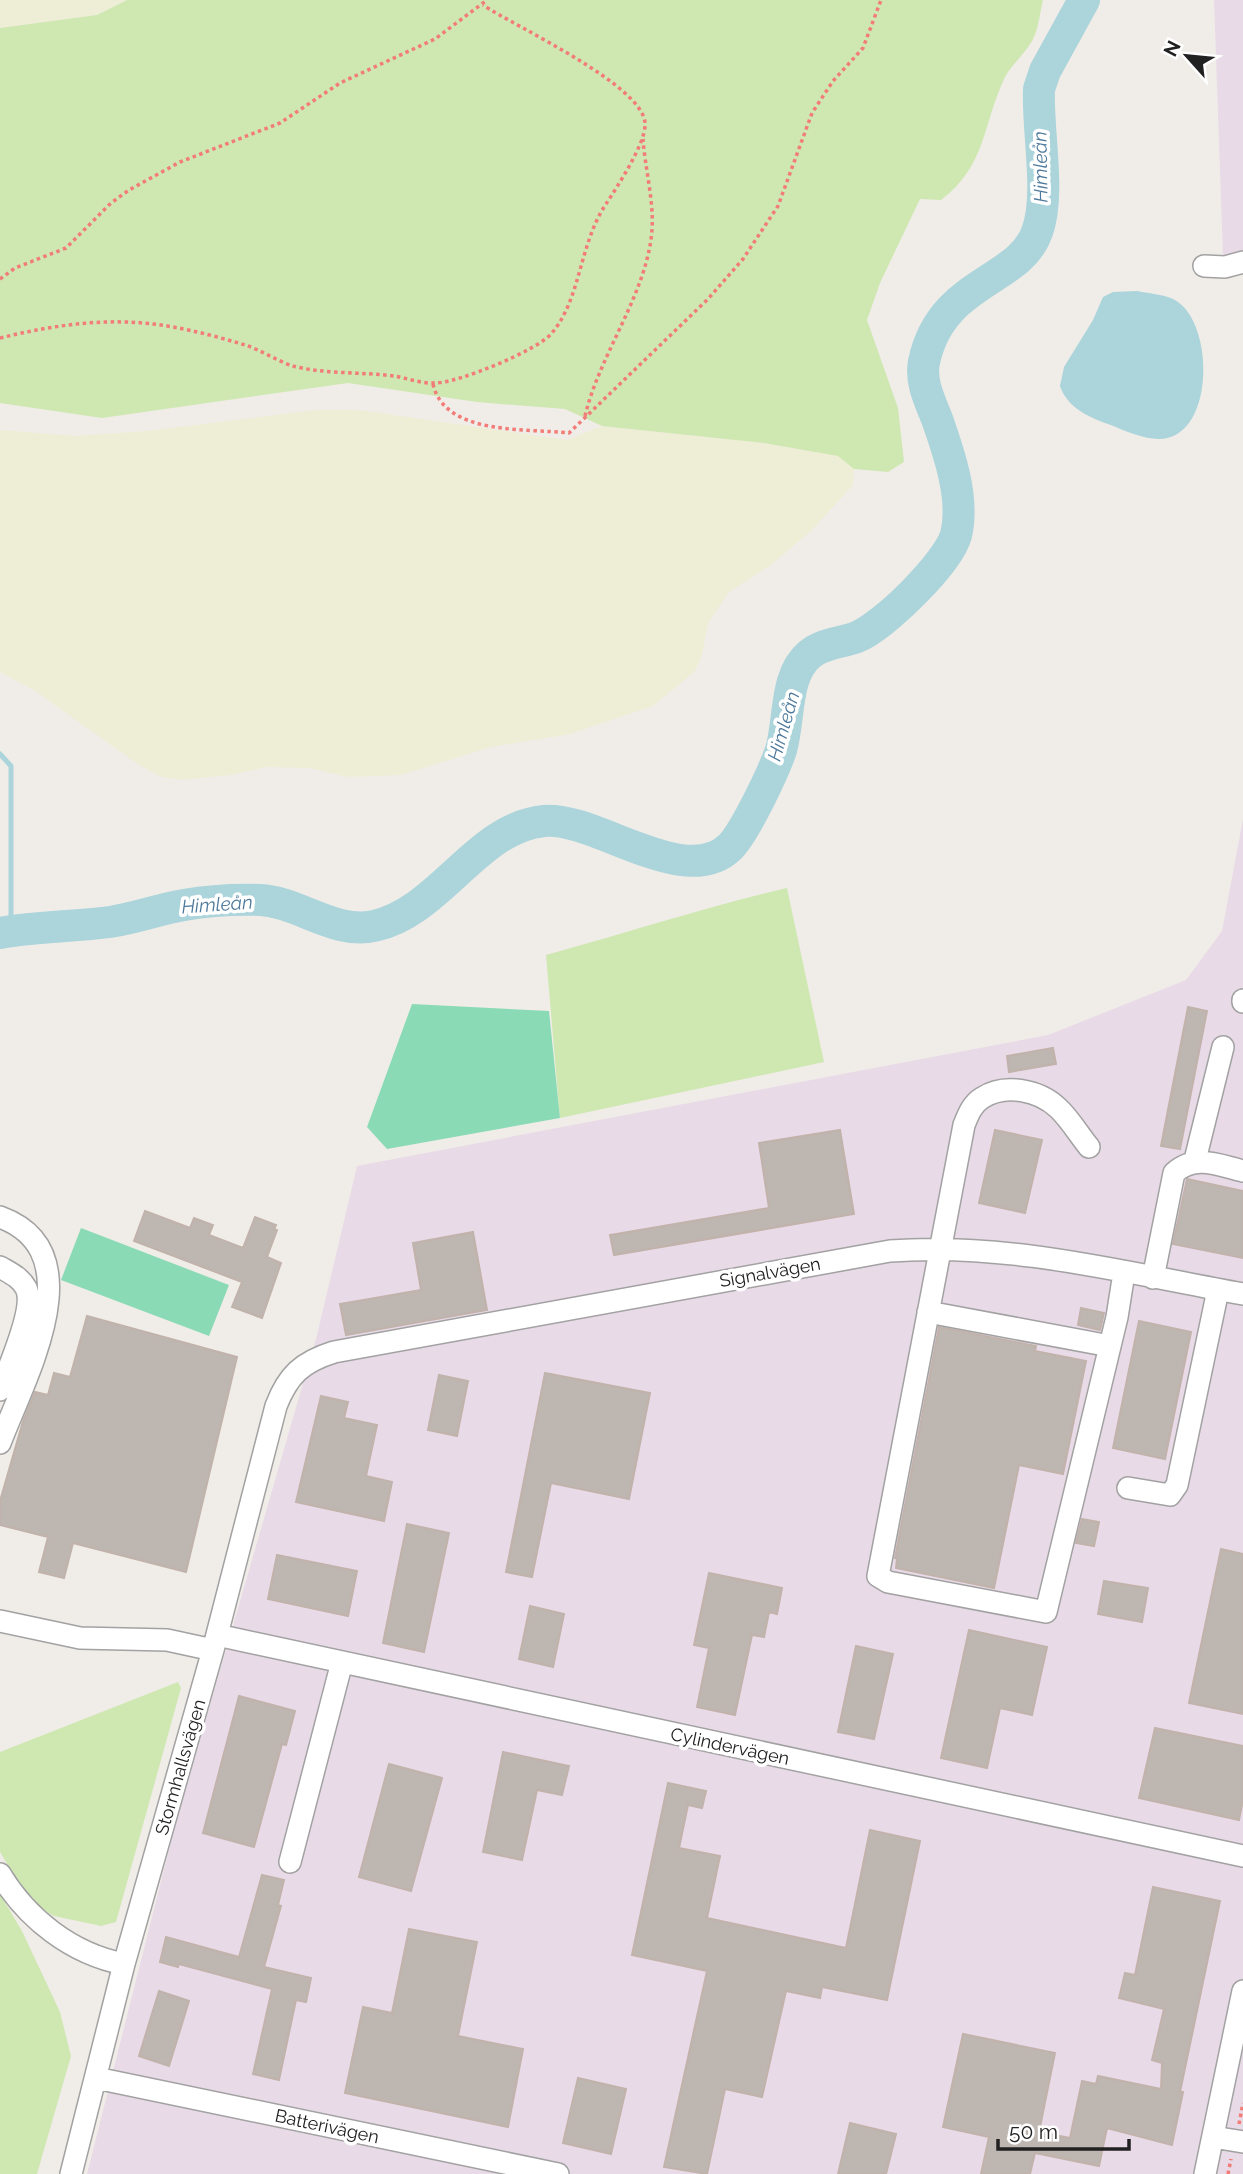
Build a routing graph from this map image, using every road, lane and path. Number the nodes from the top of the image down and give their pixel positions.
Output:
1 (487, 0) edge
2 (881, 0) edge
3 (483, 5) junction
4 (643, 136) junction
5 (1243, 262) edge
6 (1204, 266) dead end
7 (0, 279) edge
8 (0, 338) edge
9 (433, 384) junction
10 (584, 418) junction
11 (1223, 1047) dead end
12 (1089, 1147) dead end
13 (1195, 1160) junction
14 (1243, 1171) edge
15 (0, 1217) edge
16 (940, 1247) junction
17 (0, 1267) edge
18 (1124, 1273) junction
19 (1153, 1278) junction
20 (1218, 1290) junction
21 (1243, 1294) edge
22 (928, 1312) junction
23 (1110, 1346) junction
24 (300, 1366) joint
25 (0, 1390) edge
26 (0, 1443) edge
27 (1128, 1488) dead end
28 (0, 1621) edge
29 (215, 1643) junction
30 (342, 1662) junction
31 (1243, 1856) edge
32 (290, 1862) dead end
33 (0, 1874) edge
34 (124, 1964) junction
35 (1243, 1991) edge
36 (96, 2078) junction
37 (1213, 2137) junction
38 (1243, 2142) edge
39 (71, 2174) edge
40 (558, 2174) edge
41 (1205, 2174) edge

1 - 3 path
2 - 10 path
3 - 4 path
3 - 7 path
4 - 9 path
4 - 10 path
5 - 6 street
8 - 9 path
9 - 10 path
11 - 13 street
12 - 16 street
13 - 14 street
13 - 19 street
15 - 26 street
16 - 18 street, Signalvägen
16 - 22 street
16 - 24 street, Signalvägen
17 - 25 street
18 - 19 street, Signalvägen
18 - 23 street
19 - 20 street, Signalvägen
20 - 21 street, Signalvägen
20 - 27 street
22 - 23 street
22 - 23 street
24 - 29 street, Stormhallsvägen
28 - 29 street, Cylindervägen
29 - 30 street, Cylindervägen
29 - 34 street, Stormhallsvägen
30 - 31 street, Cylindervägen
30 - 32 street
33 - 34 street
34 - 36 street, Stormhallsvägen
35 - 37 street
36 - 39 street, Stormhallsvägen
36 - 40 street, Batterivägen
37 - 38 street
37 - 41 street

